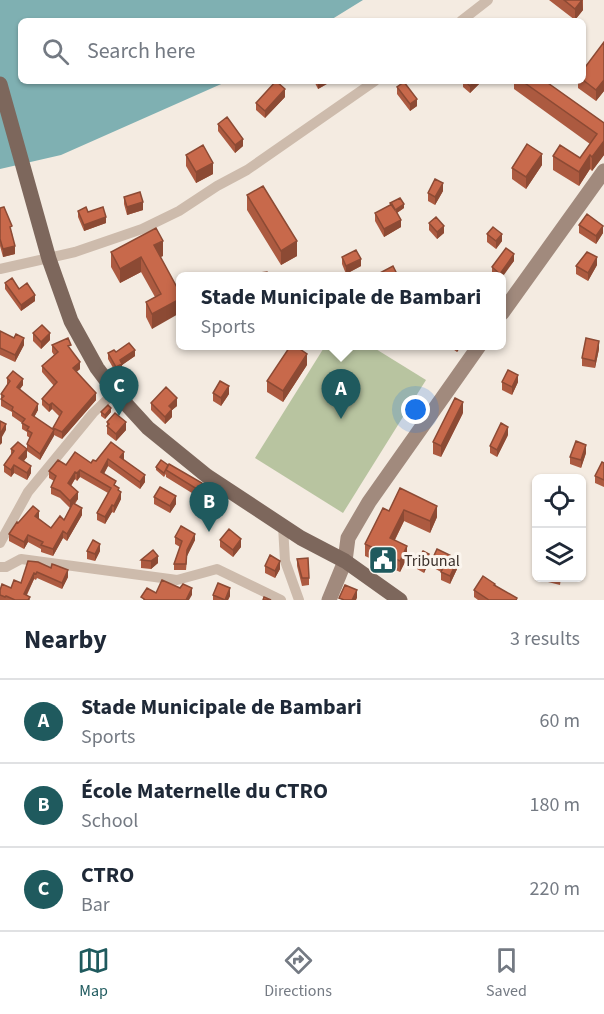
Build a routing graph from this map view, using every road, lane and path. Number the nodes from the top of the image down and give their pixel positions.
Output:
1 (488, 0) edge
2 (466, 18) edge
3 (0, 84) edge
4 (371, 84) edge
5 (604, 171) edge
6 (49, 258) junction
7 (0, 269) edge
8 (506, 306) edge
9 (475, 350) edge
10 (115, 392) junction
11 (283, 526) junction
12 (0, 543) edge
13 (345, 561) junction
14 (0, 567) edge
15 (281, 600) edge
16 (299, 600) edge
17 (329, 600) edge
18 (400, 600) edge

1 - 2 street
3 - 6 main road
4 - 6 street
5 - 8 street
6 - 7 street
6 - 10 main road
9 - 13 street
10 - 11 main road
10 - 12 street
11 - 13 main road
11 - 16 street
13 - 17 street
13 - 18 main road
14 - 15 street

